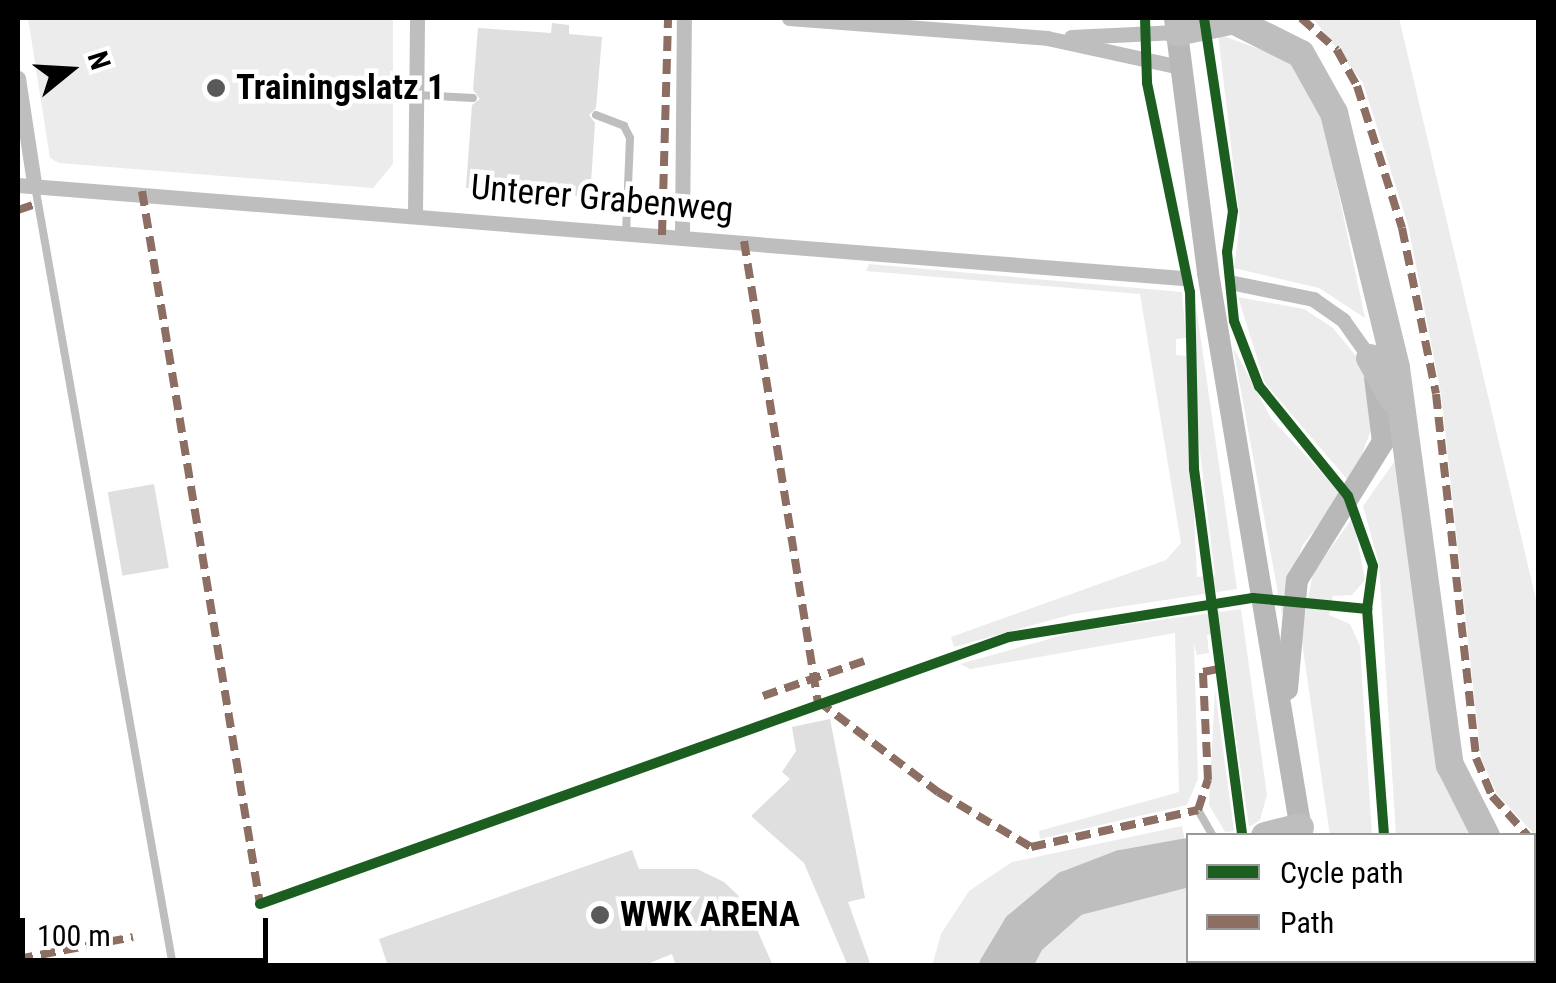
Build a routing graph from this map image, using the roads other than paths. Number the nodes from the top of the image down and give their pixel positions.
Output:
1 (417, 18) edge
2 (684, 18) edge
3 (789, 18) edge
4 (1232, 19) edge
5 (1176, 25) edge
6 (1047, 38) junction
7 (1180, 67) junction
8 (18, 78) edge
9 (416, 95) junction
10 (473, 98) dead end
11 (596, 115) dead end
12 (26, 184) edge
13 (414, 214) junction
14 (626, 232) junction
15 (682, 236) junction
16 (1182, 278) dead end
17 (1234, 283) dead end
18 (1370, 358) junction
19 (1410, 458) junction
20 (1284, 732) junction
21 (1198, 810) dead end
22 (1301, 831) edge
23 (1211, 833) edge
24 (1484, 833) edge
25 (1186, 852) edge
26 (1186, 874) edge
27 (173, 966) edge
28 (993, 966) edge
29 (1018, 966) edge

1 - 9 street
2 - 15 street
3 - 6 street
4 - 5 highway
4 - 19 highway
5 - 6 street
5 - 7 main road
6 - 7 street
7 - 20 main road
8 - 12 street
9 - 10 lane
9 - 13 street
11 - 14 lane
12 - 13 street, Unterer Grabenweg
12 - 27 lane
13 - 14 street, Unterer Grabenweg
14 - 15 street, Unterer Grabenweg
15 - 16 street, Unterer Grabenweg
17 - 18 street
18 - 19 highway
18 - 20 main road
19 - 24 highway
20 - 22 main road
21 - 23 lane
25 - 28 highway
26 - 29 highway

